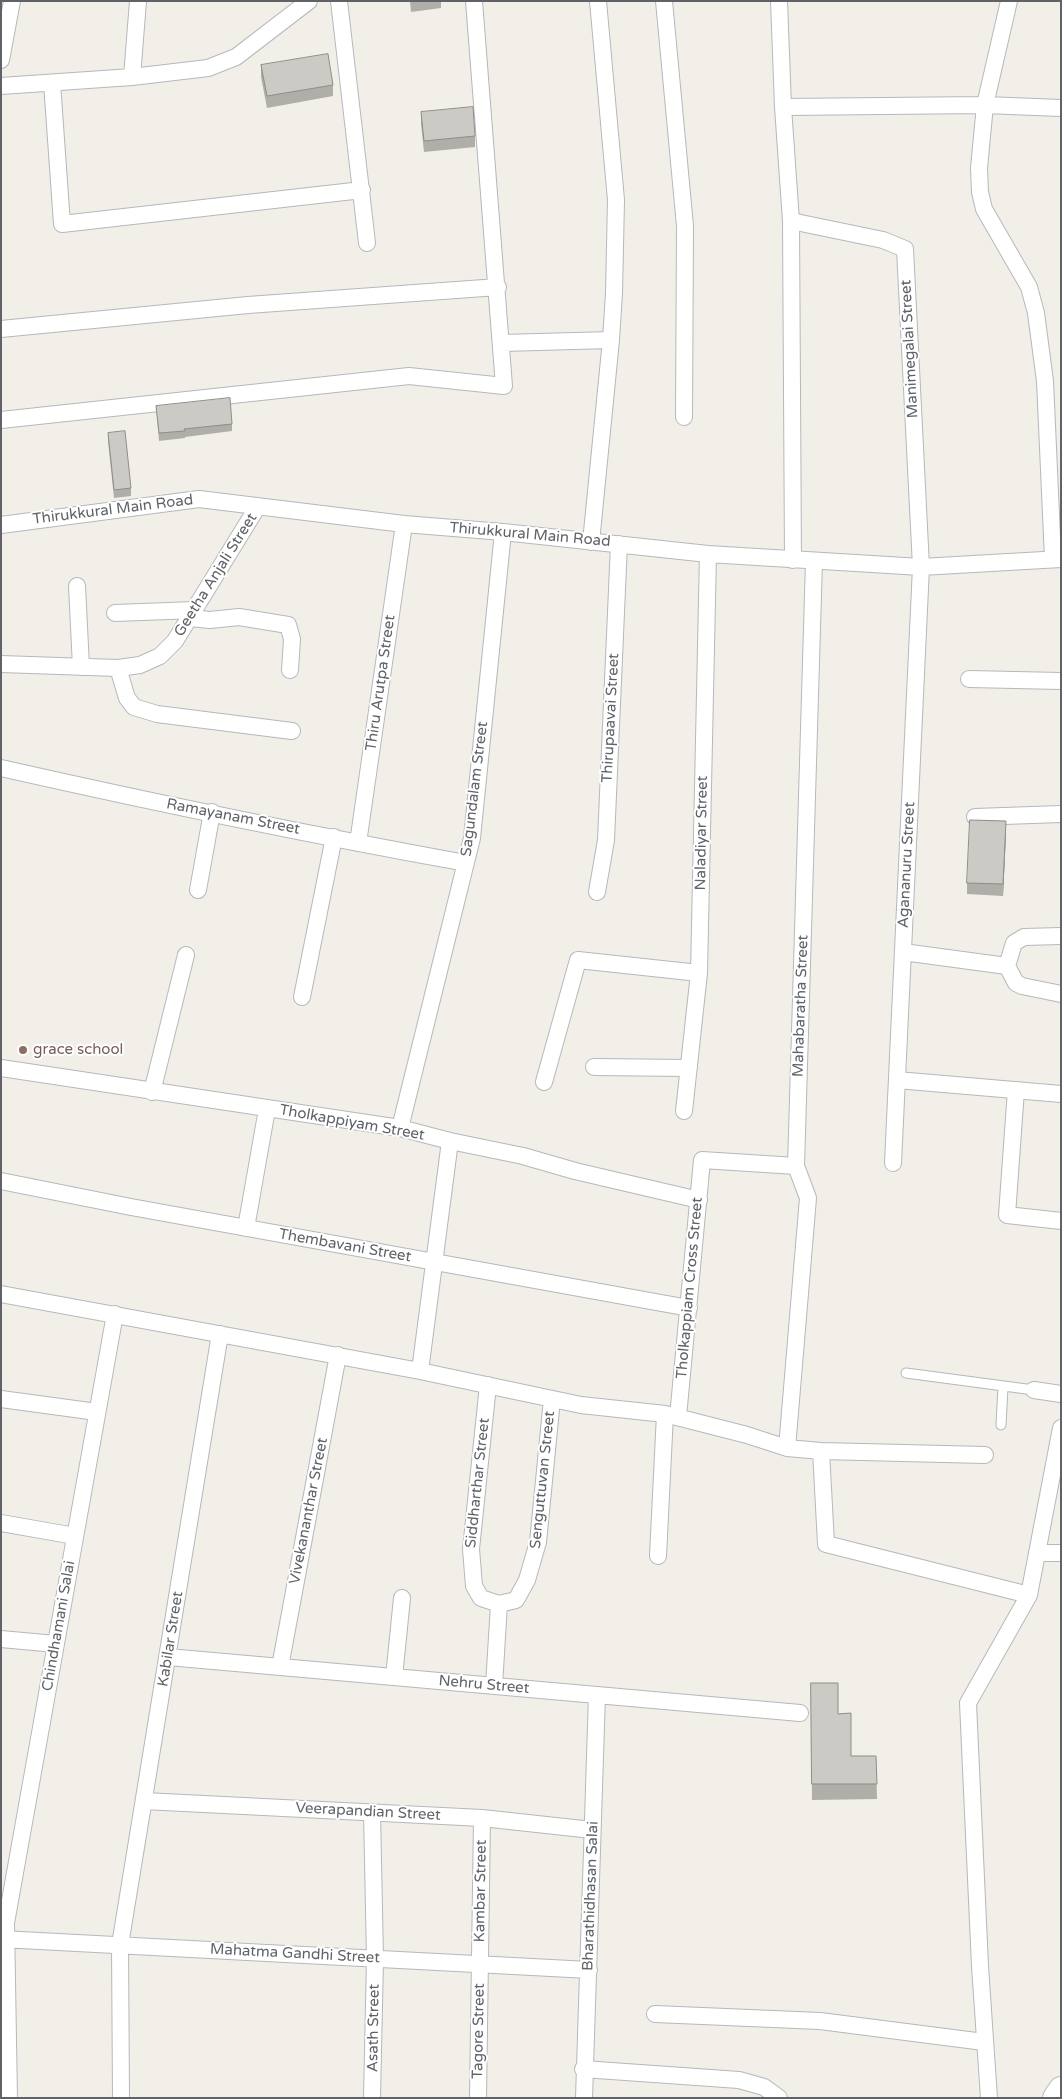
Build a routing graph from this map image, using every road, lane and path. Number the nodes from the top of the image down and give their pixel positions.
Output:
1 (12, 1) edge
2 (138, 1) edge
3 (309, 1) edge
4 (338, 1) edge
5 (474, 1) edge
6 (598, 1) edge
7 (664, 1) edge
8 (779, 1) edge
9 (1010, 1) edge
10 (1, 60) edge
11 (132, 76) junction
12 (52, 83) junction
13 (1, 86) edge
14 (985, 104) junction
15 (783, 107) junction
16 (1061, 108) edge
17 (362, 190) junction
18 (791, 221) junction
19 (367, 244) dead end
20 (498, 287) junction
21 (1, 329) edge
22 (611, 340) junction
23 (502, 342) junction
24 (684, 417) dead end
25 (1, 420) edge
26 (258, 506) junction
27 (404, 524) junction
28 (1, 525) edge
29 (503, 532) junction
30 (591, 542) junction
31 (619, 544) junction
32 (708, 554) junction
33 (1057, 559) edge
34 (793, 560) junction
35 (814, 561) junction
36 (921, 567) junction
37 (77, 586) dead end
38 (115, 613) dead end
39 (192, 614) junction
40 (1, 664) edge
41 (81, 667) junction
42 (118, 668) junction
43 (290, 670) dead end
44 (969, 679) dead end
45 (1061, 681) edge
46 (292, 731) dead end
47 (1, 768) edge
48 (212, 812) junction
49 (1061, 814) edge
50 (975, 817) dead end
51 (334, 837) junction
52 (358, 843) junction
53 (466, 863) junction
54 (198, 890) dead end
55 (597, 892) dead end
56 (1061, 936) edge
57 (903, 952) junction
58 (186, 955) dead end
59 (1007, 966) junction
60 (699, 972) junction
61 (1061, 994) edge
62 (302, 997) dead end
63 (594, 1067) dead end
64 (1, 1068) edge
65 (689, 1068) junction
66 (897, 1080) junction
67 (544, 1082) dead end
68 (1016, 1090) junction
69 (152, 1092) junction
70 (1061, 1094) edge
71 (267, 1109) junction
72 (684, 1110) dead end
73 (400, 1128) junction
74 (450, 1141) junction
75 (893, 1163) dead end
76 (796, 1166) junction
77 (1, 1181) edge
78 (699, 1200) junction
79 (1061, 1221) edge
80 (246, 1228) junction
81 (434, 1263) junction
82 (1, 1294) edge
83 (689, 1308) junction
84 (115, 1314) junction
85 (220, 1334) junction
86 (338, 1355) junction
87 (420, 1371) junction
88 (906, 1373) dead end
89 (488, 1385) junction
90 (1003, 1387) junction
91 (1034, 1390) joint
92 (1061, 1394) edge
93 (1, 1399) edge
94 (552, 1399) junction
95 (97, 1412) junction
96 (672, 1415) junction
97 (1001, 1425) dead end
98 (1061, 1428) edge
99 (787, 1448) junction
100 (821, 1451) junction
101 (985, 1455) dead end
102 (1, 1523) edge
103 (75, 1536) junction
104 (1038, 1553) junction
105 (1061, 1553) edge
106 (658, 1556) dead end
107 (1029, 1595) junction
108 (402, 1598) dead end
109 (499, 1604) junction
110 (1, 1639) edge
111 (56, 1644) junction
112 (168, 1656) junction
113 (280, 1666) junction
114 (394, 1677) junction
115 (494, 1686) junction
116 (597, 1695) junction
117 (800, 1713) dead end
118 (144, 1801) junction
119 (372, 1812) junction
120 (482, 1818) junction
121 (592, 1830) junction
122 (4, 1939) edge
123 (120, 1945) junction
124 (375, 1959) junction
125 (480, 1964) junction
126 (589, 1970) junction
127 (655, 2014) dead end
128 (984, 2042) junction
129 (5, 2050) edge
130 (583, 2069) junction
131 (1061, 2089) edge
132 (9, 2098) edge
133 (121, 2098) edge
134 (372, 2098) edge
135 (478, 2098) edge
136 (584, 2098) edge
137 (779, 2098) edge
138 (989, 2098) edge
139 (1055, 2098) edge

1 - 10 street
2 - 11 street
3 - 11 street
4 - 17 street
5 - 20 street
6 - 22 street
7 - 24 street
8 - 15 street
9 - 14 street
11 - 12 street
12 - 13 street
12 - 17 street
14 - 15 street
14 - 16 street
14 - 33 street
15 - 18 street
17 - 19 street
18 - 34 street
18 - 36 street, Manimegalai Street
20 - 21 street
20 - 23 street
22 - 23 street
22 - 30 street
23 - 25 street
26 - 27 street, Thirukkural Main Road
26 - 28 street, Thirukkural Main Road
26 - 39 street, Geetha Anjali Street
27 - 29 street, Thirukkural Main Road
27 - 52 street, Thiru Arutpa Street
29 - 30 street, Thirukkural Main Road
29 - 53 street, Sagundalam Street
30 - 31 street, Thirukkural Main Road
31 - 32 street, Thirukkural Main Road
31 - 55 street, Thirupaavai Street
32 - 34 street, Thirukkural Main Road
32 - 60 street, Naladiyar Street
33 - 36 street, Thirukkural Main Road
34 - 35 street, Thirukkural Main Road
35 - 36 street, Thirukkural Main Road
35 - 76 street, Mahabaratha Street
36 - 57 street, Agananuru Street
37 - 41 street
38 - 39 street
39 - 42 street, Geetha Anjali Street
39 - 43 street
40 - 41 street, Geetha Anjali Street
41 - 42 street, Geetha Anjali Street
42 - 46 street
44 - 45 street
47 - 48 street, Ramayanam Street
48 - 51 street, Ramayanam Street
48 - 54 street
49 - 50 street
51 - 52 street, Ramayanam Street
51 - 62 street
52 - 53 street, Ramayanam Street
53 - 73 street, Sagundalam Street
56 - 59 street
57 - 59 street
57 - 66 street, Agananuru Street
58 - 69 street
59 - 61 street
60 - 65 street, Naladiyar Street
60 - 67 street
63 - 65 street
64 - 69 street, Tholkappiyam Street
65 - 72 street, Naladiyar Street
66 - 68 street
66 - 75 street, Agananuru Street
68 - 70 street
68 - 79 street
69 - 71 street, Tholkappiyam Street
71 - 73 street, Tholkappiyam Street
71 - 80 street
73 - 74 street, Tholkappiyam Street
74 - 78 street, Tholkappiyam Street
74 - 81 street
76 - 78 street, Tholkappiam Cross Street
76 - 99 street, Mahabaratha Street
77 - 80 street, Thembavani Street
78 - 83 street, Tholkappiam Cross Street
80 - 81 street, Thembavani Street
81 - 83 street, Thembavani Street
81 - 87 street
82 - 84 street
83 - 96 street, Tholkappiam Cross Street
84 - 85 street
84 - 95 street, Chindhamani Salai
85 - 86 street
85 - 112 street, Kabilar Street
86 - 87 street
86 - 113 street, Vivekananthar Street
87 - 89 street
88 - 90 lane
89 - 94 street
89 - 109 street, Siddharthar Street
90 - 91 lane
90 - 97 lane
91 - 92 street
93 - 95 street
94 - 96 street
94 - 109 street, Senguttuvan Street
95 - 103 street, Chindhamani Salai
96 - 99 street
96 - 106 street, Tholkappiam Cross Street
98 - 104 street
99 - 100 street
100 - 101 street
100 - 107 street
102 - 103 street
103 - 111 street, Chindhamani Salai
104 - 105 street
104 - 107 street
107 - 128 street
108 - 114 street
109 - 115 street
110 - 111 street
111 - 122 street, Chindhamani Salai
112 - 113 street, Nehru Street
112 - 118 street, Kabilar Street
113 - 114 street, Nehru Street
114 - 115 street, Nehru Street
115 - 116 street, Nehru Street
116 - 117 street, Nehru Street
116 - 121 street, Bharathidhasan Salai
118 - 119 street, Veerapandian Street
118 - 123 street, Kabilar Street
119 - 120 street, Veerapandian Street
119 - 124 street, Asath Street
120 - 121 street, Veerapandian Street
120 - 125 street, Kambar Street
121 - 126 street, Bharathidhasan Salai
122 - 123 street, Mahatma Gandhi Street
122 - 129 street, Chindhamani Salai
123 - 124 street, Mahatma Gandhi Street
123 - 133 street, Kabilar Street
124 - 125 street, Mahatma Gandhi Street
124 - 134 street, Asath Street
125 - 126 street, Mahatma Gandhi Street
125 - 135 street, Tagore Street
126 - 130 street, Bharathidhasan Salai
127 - 128 street
128 - 138 street
129 - 132 street, Chindhamani Salai
130 - 136 street, Bharathidhasan Salai
130 - 137 street
131 - 139 street

